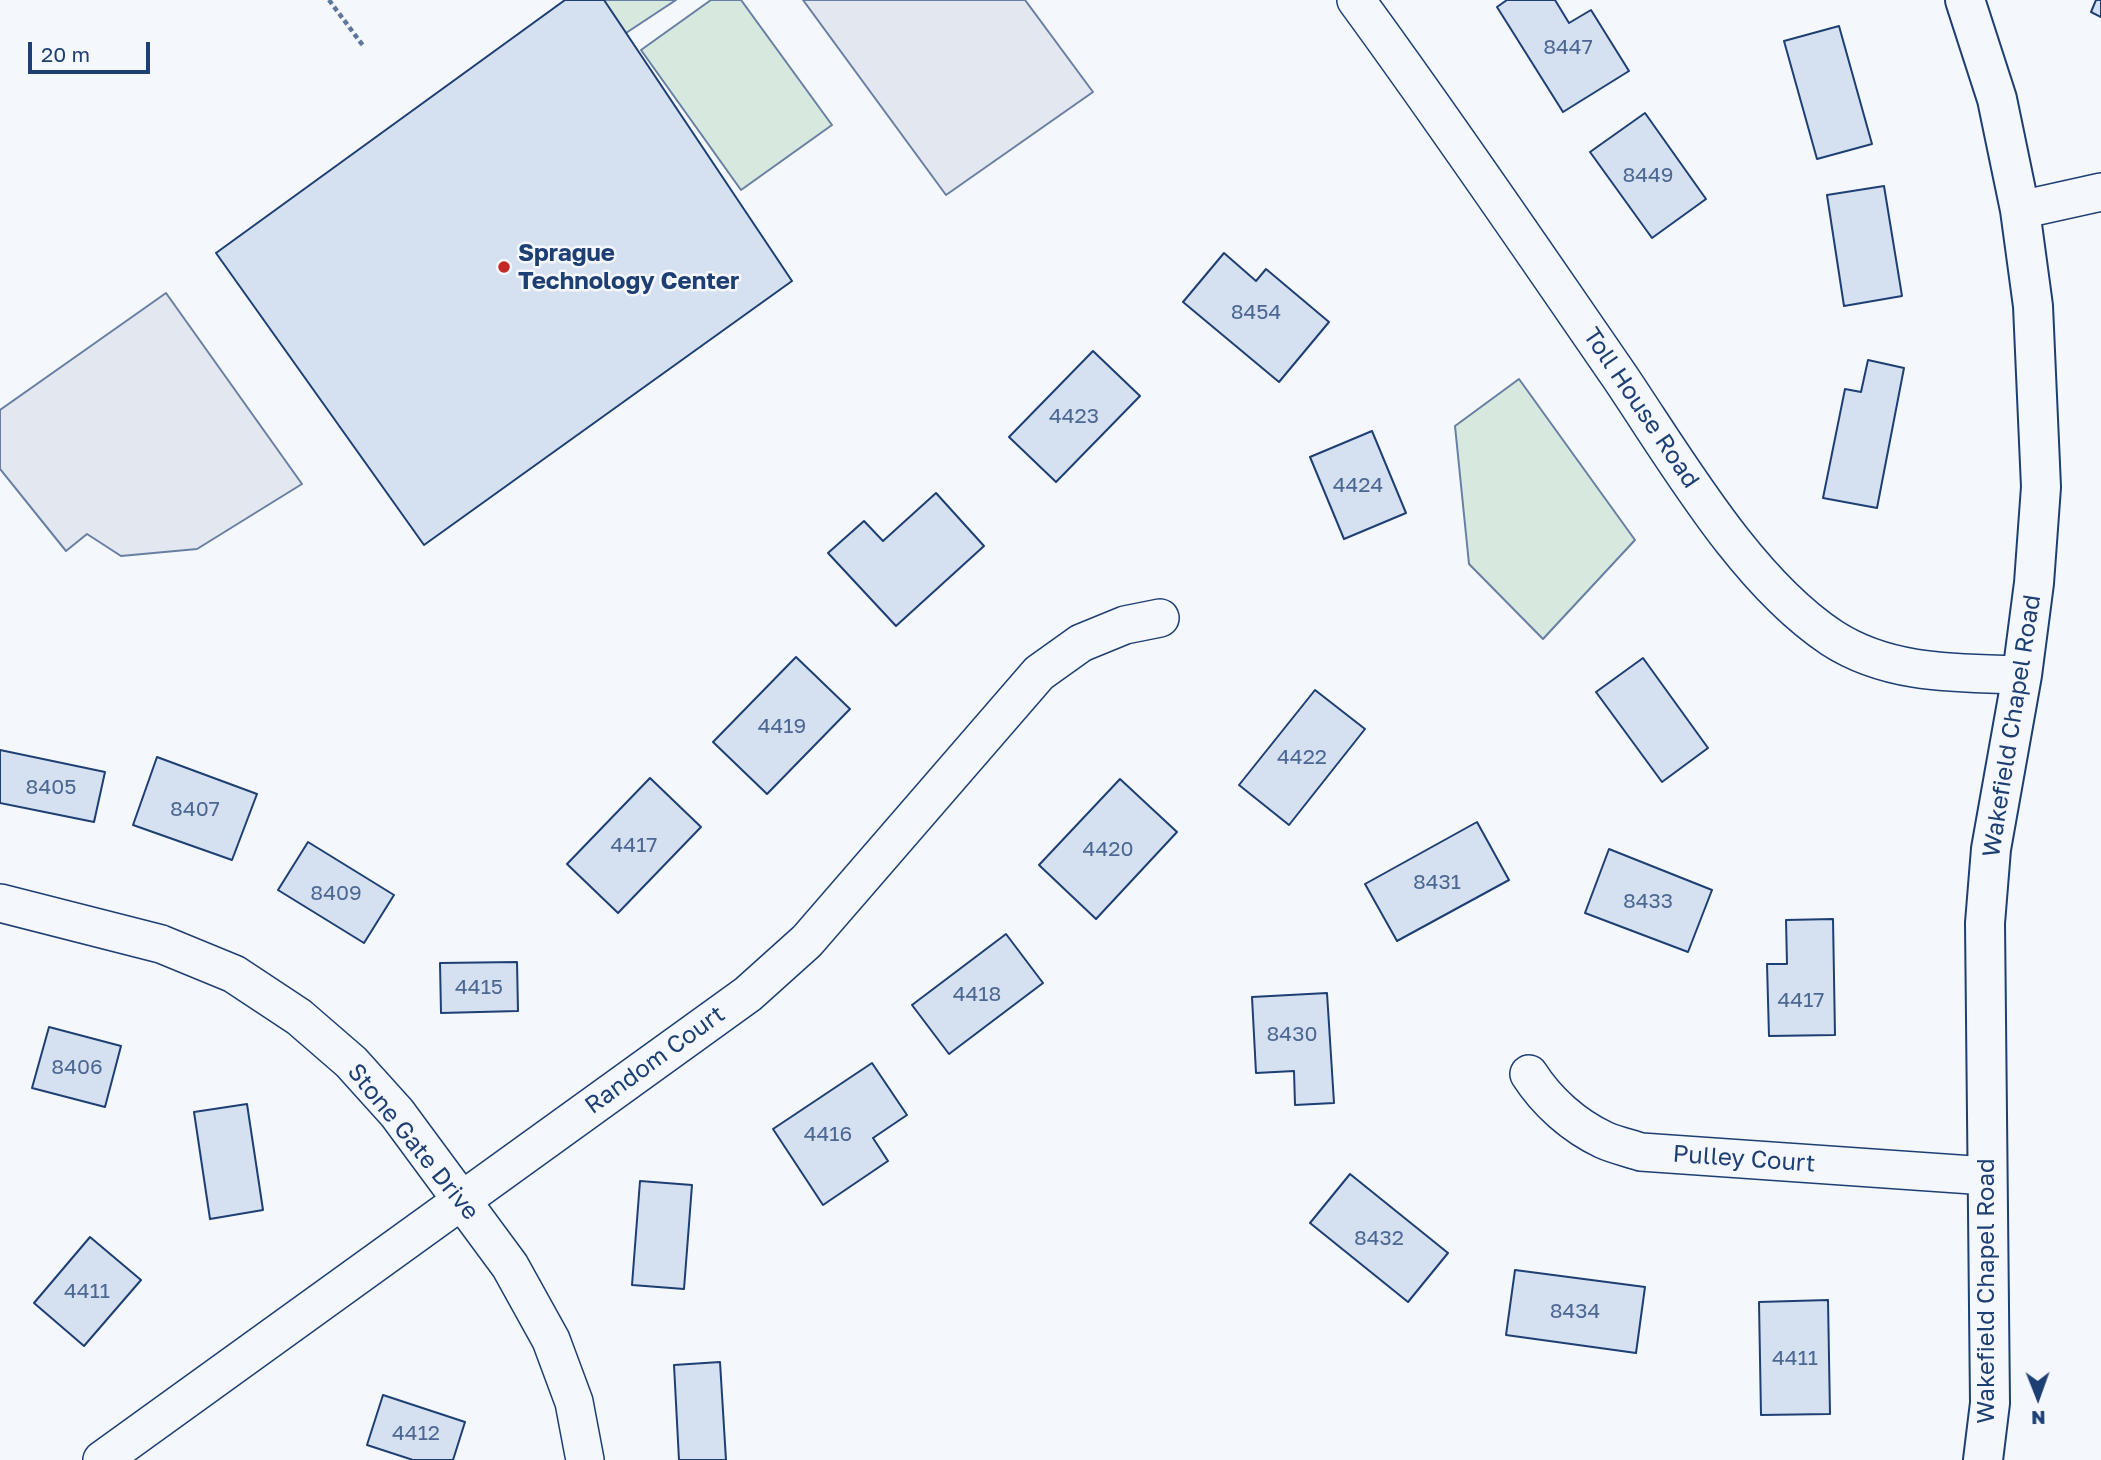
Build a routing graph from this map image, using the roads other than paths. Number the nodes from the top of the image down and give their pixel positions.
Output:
1 (1356, 0) edge
2 (1965, 0) edge
3 (2101, 192) edge
4 (2020, 210) junction
5 (1160, 618) dead end
6 (2022, 675) junction
7 (0, 903) edge
8 (1529, 1074) dead end
9 (1987, 1176) junction
10 (462, 1199) junction
11 (102, 1460) edge
12 (585, 1460) edge
13 (1983, 1460) edge

1 - 6 street, Toll House Road
2 - 4 main road, Wakefield Chapel Road
3 - 4 street
4 - 6 main road, Wakefield Chapel Road
5 - 10 street, Random Court
6 - 9 main road, Wakefield Chapel Road
7 - 10 street, Stone Gate Drive
8 - 9 street, Pulley Court
9 - 13 main road, Wakefield Chapel Road
10 - 11 street, Random Court
10 - 12 street, Stone Gate Drive

